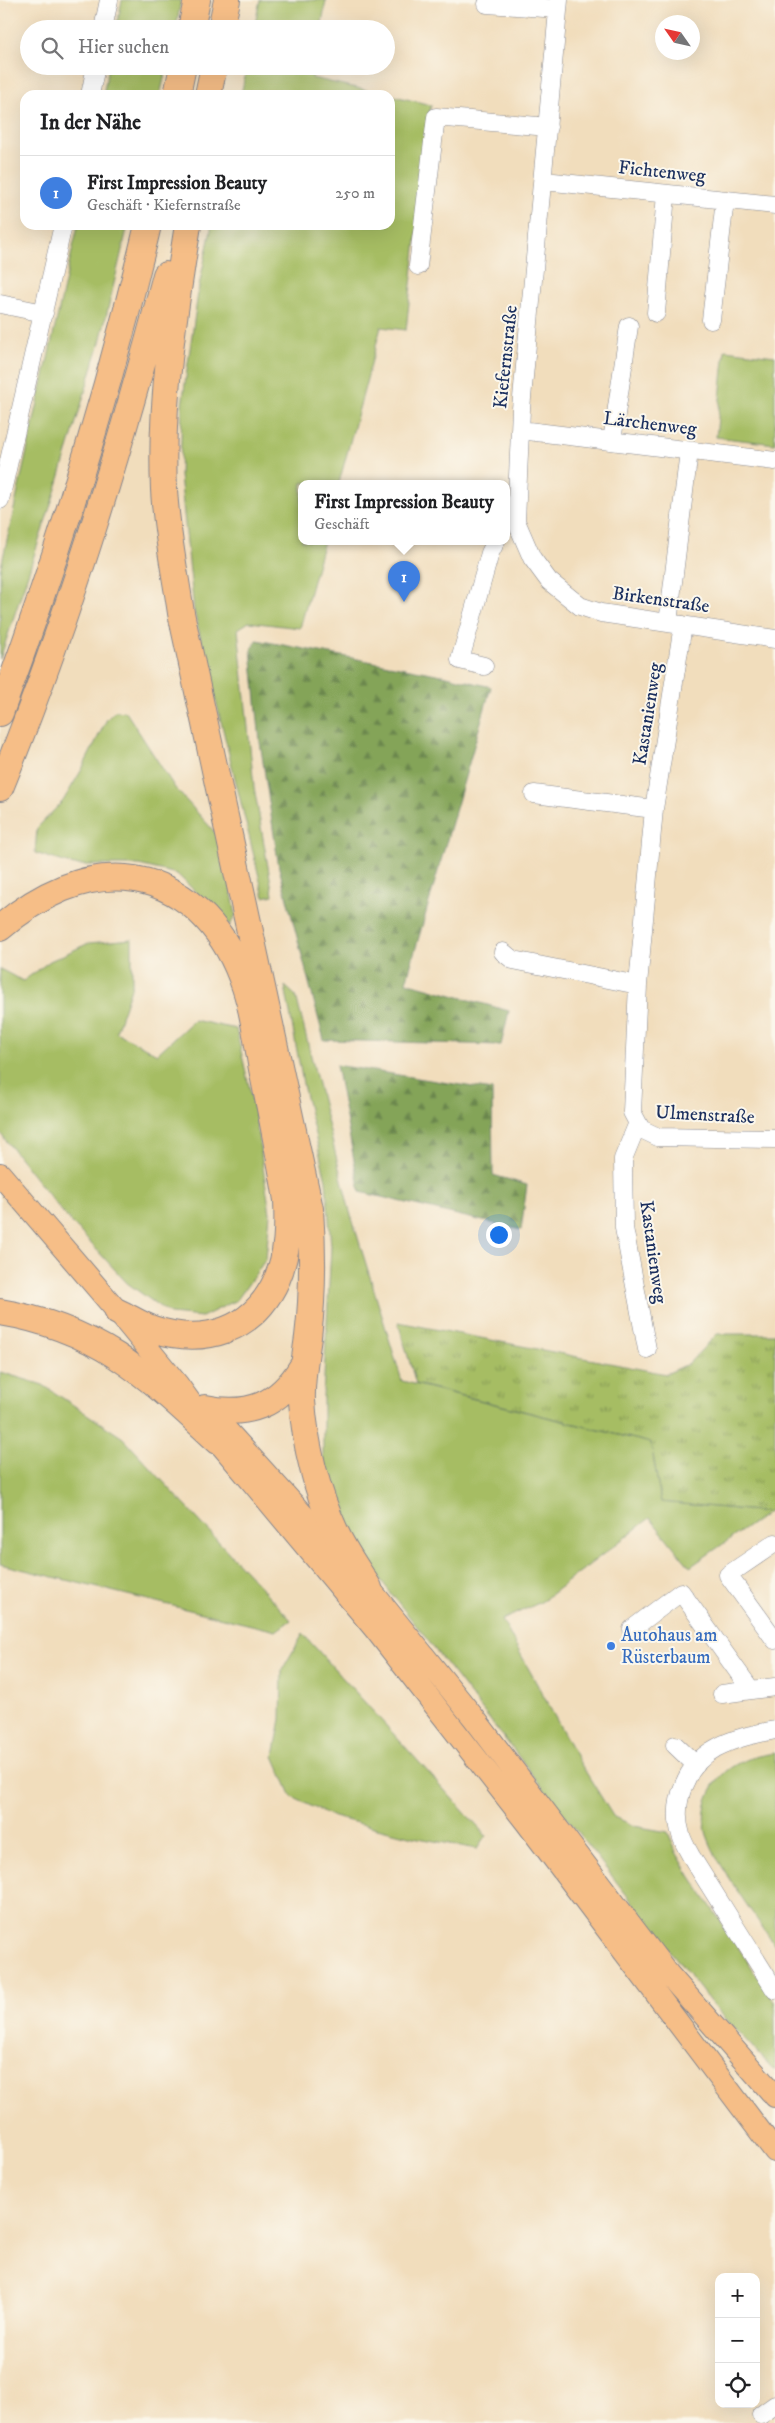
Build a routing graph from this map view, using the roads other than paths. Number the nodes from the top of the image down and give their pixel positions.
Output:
1 (109, 0) edge
2 (197, 0) edge
3 (227, 0) edge
4 (487, 4) dead end
5 (559, 5) edge
6 (105, 20) edge
7 (193, 20) edge
8 (223, 20) edge
9 (94, 75) edge
10 (181, 75) edge
11 (91, 90) edge
12 (178, 90) edge
13 (548, 127) junction
14 (544, 181) junction
15 (666, 194) junction
16 (725, 200) junction
17 (774, 202) edge
18 (62, 230) edge
19 (147, 230) edge
20 (177, 230) edge
21 (187, 230) edge
22 (418, 266) dead end
23 (0, 304) edge
24 (44, 313) junction
25 (656, 313) dead end
26 (711, 320) dead end
27 (629, 326) dead end
28 (520, 430) junction
29 (612, 441) junction
30 (689, 451) junction
31 (775, 461) edge
32 (0, 500) edge
33 (511, 525) edge
34 (494, 545) edge
35 (549, 581) joint
36 (675, 624) junction
37 (775, 639) edge
38 (484, 666) dead end
39 (0, 713) edge
40 (0, 788) edge
41 (534, 794) dead end
42 (654, 809) junction
43 (0, 928) edge
44 (503, 952) dead end
45 (638, 985) junction
46 (637, 1125) junction
47 (775, 1139) edge
48 (0, 1174) edge
49 (0, 1312) edge
50 (118, 1312) junction
51 (647, 1349) dead end
52 (302, 1367) junction
53 (178, 1384) junction
54 (205, 1408) junction
55 (218, 1442) junction
56 (775, 1543) edge
57 (369, 1588) junction
58 (632, 1629) dead end
59 (775, 1640) edge
60 (775, 1687) edge
61 (751, 1690) junction
62 (722, 1694) dead end
63 (775, 1730) edge
64 (675, 1745) dead end
65 (696, 1765) junction
66 (775, 1990) edge
67 (775, 2096) edge
68 (775, 2151) edge
69 (775, 2404) edge
70 (760, 2415) dead end

1 - 6 street
2 - 7 highway
3 - 8 highway
4 - 5 street, Kiefernstraße
5 - 13 street, Kiefernstraße
9 - 11 street
10 - 12 highway
13 - 14 street, Kiefernstraße
13 - 22 street
14 - 15 street, Fichtenweg
14 - 28 street, Kiefernstraße
15 - 16 street, Fichtenweg
15 - 25 street
16 - 17 street, Fichtenweg
16 - 26 street
18 - 24 street
19 - 39 highway
20 - 40 highway
21 - 52 highway
23 - 24 street
24 - 32 street
27 - 29 street
28 - 29 street, Lärchenweg
28 - 33 street, Kiefernstraße
29 - 30 street, Lärchenweg
30 - 31 street, Lärchenweg
30 - 36 street, Kastanienweg
33 - 35 street, Kiefernstraße
34 - 38 street
35 - 36 street, Birkenstraße
36 - 37 street, Birkenstraße
36 - 42 street, Kastanienweg
41 - 42 street
42 - 45 street, Kastanienweg
43 - 50 highway
44 - 45 street
45 - 46 street, Kastanienweg
46 - 47 street, Ulmenstraße
46 - 51 street, Kastanienweg
48 - 50 main road
49 - 55 highway
50 - 53 main road
52 - 54 highway
52 - 57 highway
53 - 54 main road
53 - 55 main road
54 - 57 main road
55 - 68 main road
56 - 59 street
57 - 67 main road
58 - 61 street
60 - 61 street
61 - 62 street
63 - 65 street
64 - 65 street
65 - 66 street
69 - 70 street

